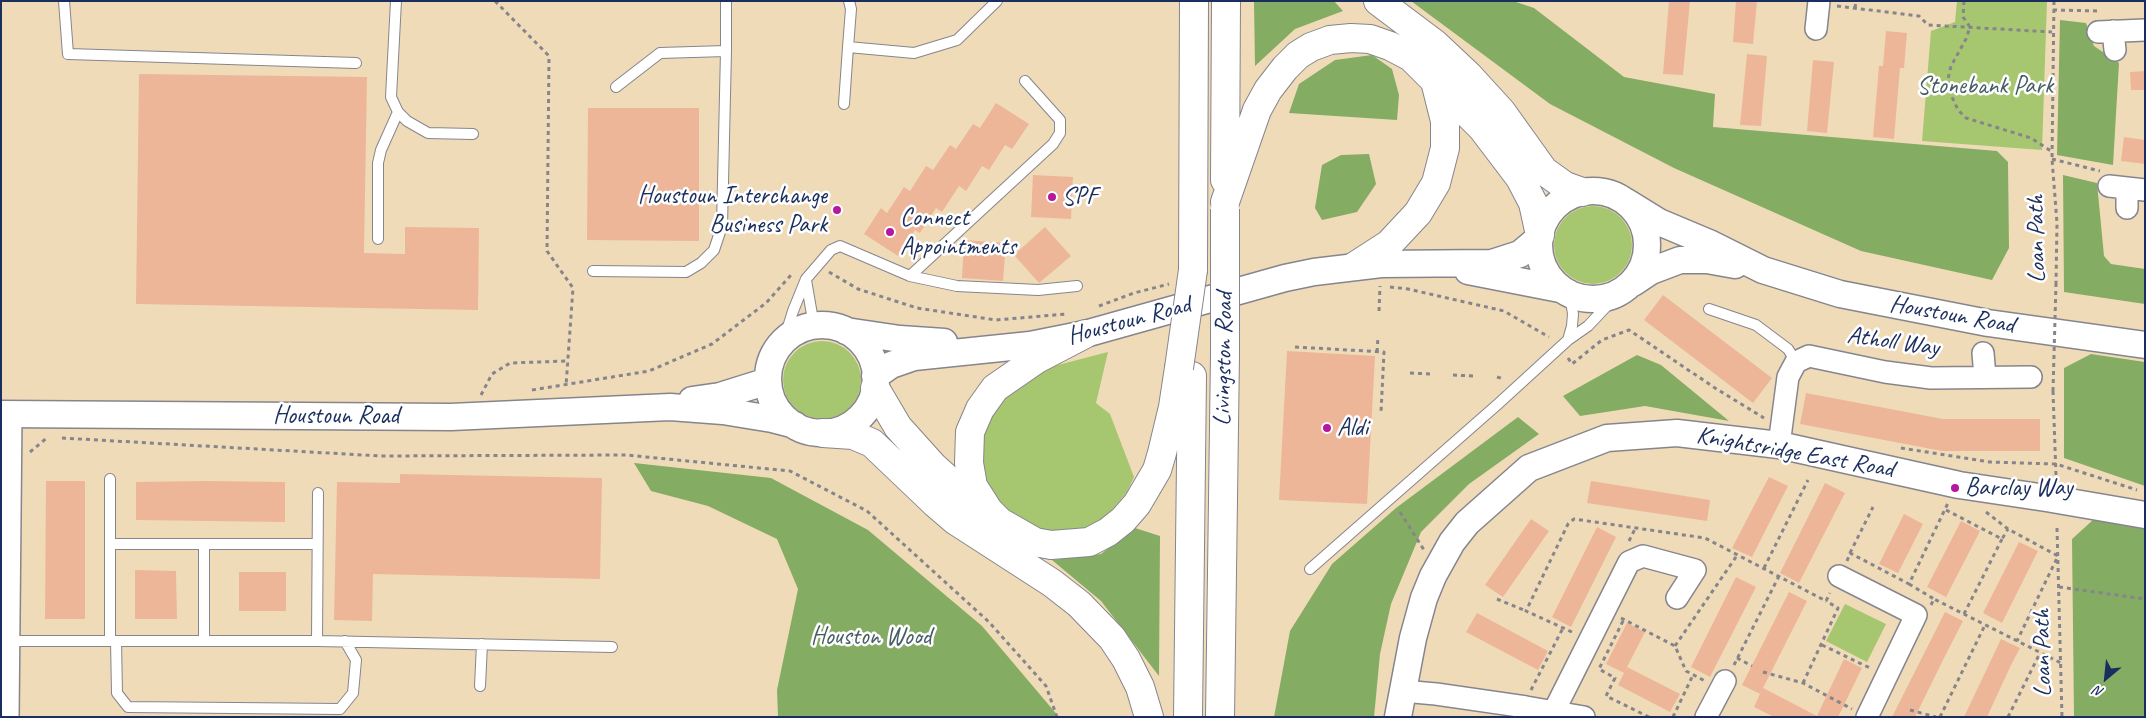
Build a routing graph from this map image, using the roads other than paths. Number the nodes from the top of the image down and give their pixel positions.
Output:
1 (64, 1) edge
2 (396, 1) edge
3 (726, 1) edge
4 (849, 1) edge
5 (997, 1) edge
6 (1194, 1) edge
7 (1226, 1) edge
8 (1378, 1) edge
9 (1819, 3) edge
10 (1816, 29) dead end
11 (2145, 30) edge
12 (2108, 38) dead end
13 (848, 47) junction
14 (726, 51) junction
15 (356, 63) dead end
16 (1025, 81) dead end
17 (1435, 81) junction
18 (616, 86) dead end
19 (844, 104) dead end
20 (398, 112) junction
21 (473, 134) dead end
22 (1582, 192) junction
23 (1625, 201) junction
24 (1225, 205) junction
25 (1540, 236) junction
26 (378, 239) dead end
27 (1440, 264) junction
28 (1763, 270) junction
29 (593, 271) dead end
30 (910, 276) junction
31 (1364, 276) junction
32 (806, 279) junction
33 (1077, 286) dead end
34 (1562, 290) junction
35 (1624, 290) junction
36 (1709, 309) dead end
37 (1077, 324) junction
38 (814, 326) junction
39 (845, 331) junction
40 (784, 340) junction
41 (1568, 340) junction
42 (2145, 345) edge
43 (994, 348) junction
44 (1983, 353) dead end
45 (1796, 362) junction
46 (1185, 366) junction
47 (1985, 377) junction
48 (2031, 377) dead end
49 (768, 381) junction
50 (875, 382) junction
51 (670, 407) junction
52 (6, 414) edge
53 (795, 425) junction
54 (824, 433) junction
55 (1779, 445) junction
56 (110, 479) dead end
57 (318, 494) dead end
58 (989, 511) junction
59 (2145, 515) edge
60 (5, 529) edge
61 (110, 544) junction
62 (317, 544) junction
63 (204, 545) junction
64 (1310, 569) dead end
65 (1839, 576) road end
66 (1676, 598) dead end
67 (8, 641) junction
68 (113, 641) junction
69 (204, 641) junction
70 (317, 641) junction
71 (345, 641) junction
72 (482, 644) junction
73 (612, 647) dead end
74 (1723, 685) road end
75 (480, 686) dead end
76 (1402, 691) junction
77 (1464, 708) edge
78 (1554, 711) junction
79 (1867, 716) edge
80 (8, 717) edge
81 (1149, 717) edge
82 (1188, 717) edge
83 (1220, 717) edge
84 (1398, 717) edge
85 (1584, 717) edge
86 (1706, 717) edge

1 - 15 lane
2 - 20 lane
3 - 14 lane
4 - 13 lane
5 - 13 lane
6 - 46 main road, Livingston Road, bridge
7 - 24 main road, Livingston Road
8 - 22 main road
9 - 10 street
11 - 12 street
13 - 19 lane
14 - 18 lane
14 - 29 lane
16 - 30 lane
17 - 24 main road
17 - 25 main road
17 - 31 main road
20 - 21 lane
20 - 26 lane
22 - 23 street
22 - 25 street
23 - 28 street, Houstoun Road
23 - 35 street
24 - 83 main road, Livingston Road, bridge
25 - 27 street, Houstoun Road
25 - 34 street
27 - 31 street, Houstoun Road
27 - 34 street, Houstoun Road
28 - 35 street, Houstoun Road
28 - 42 street, Houstoun Road
30 - 32 lane
30 - 33 lane
31 - 37 street, Houstoun Road
32 - 38 lane
32 - 40 lane
34 - 35 street
34 - 41 lane
35 - 41 lane
36 - 45 lane
37 - 43 street, Houstoun Road
37 - 58 main road
38 - 39 street
38 - 40 street
39 - 43 street, Houstoun Road
39 - 50 street
40 - 49 street
41 - 64 lane
43 - 50 street, Houstoun Road
44 - 47 street
45 - 47 street, Atholl Way
45 - 55 street
46 - 58 main road
46 - 82 main road, Livingston Road
47 - 48 street, Atholl Way
49 - 51 street, Houstoun Road
49 - 53 street
50 - 54 street
50 - 58 main road
51 - 52 street, Houstoun Road
51 - 53 street, Houstoun Road
52 - 60 street
53 - 54 street
54 - 81 main road
55 - 59 street, Knightsridge East Road
55 - 76 street, Knightsridge East Road
56 - 61 lane
57 - 62 lane
60 - 67 street
61 - 63 lane
61 - 68 lane
62 - 63 lane
62 - 70 lane
63 - 69 lane
65 - 79 street
66 - 78 street
67 - 68 lane
67 - 80 street
68 - 69 lane
68 - 71 lane
69 - 70 lane
70 - 71 lane
71 - 72 lane
72 - 73 lane
72 - 75 lane
74 - 86 street
76 - 77 street
76 - 84 street, Knightsridge East Road
77 - 78 street
78 - 85 street

